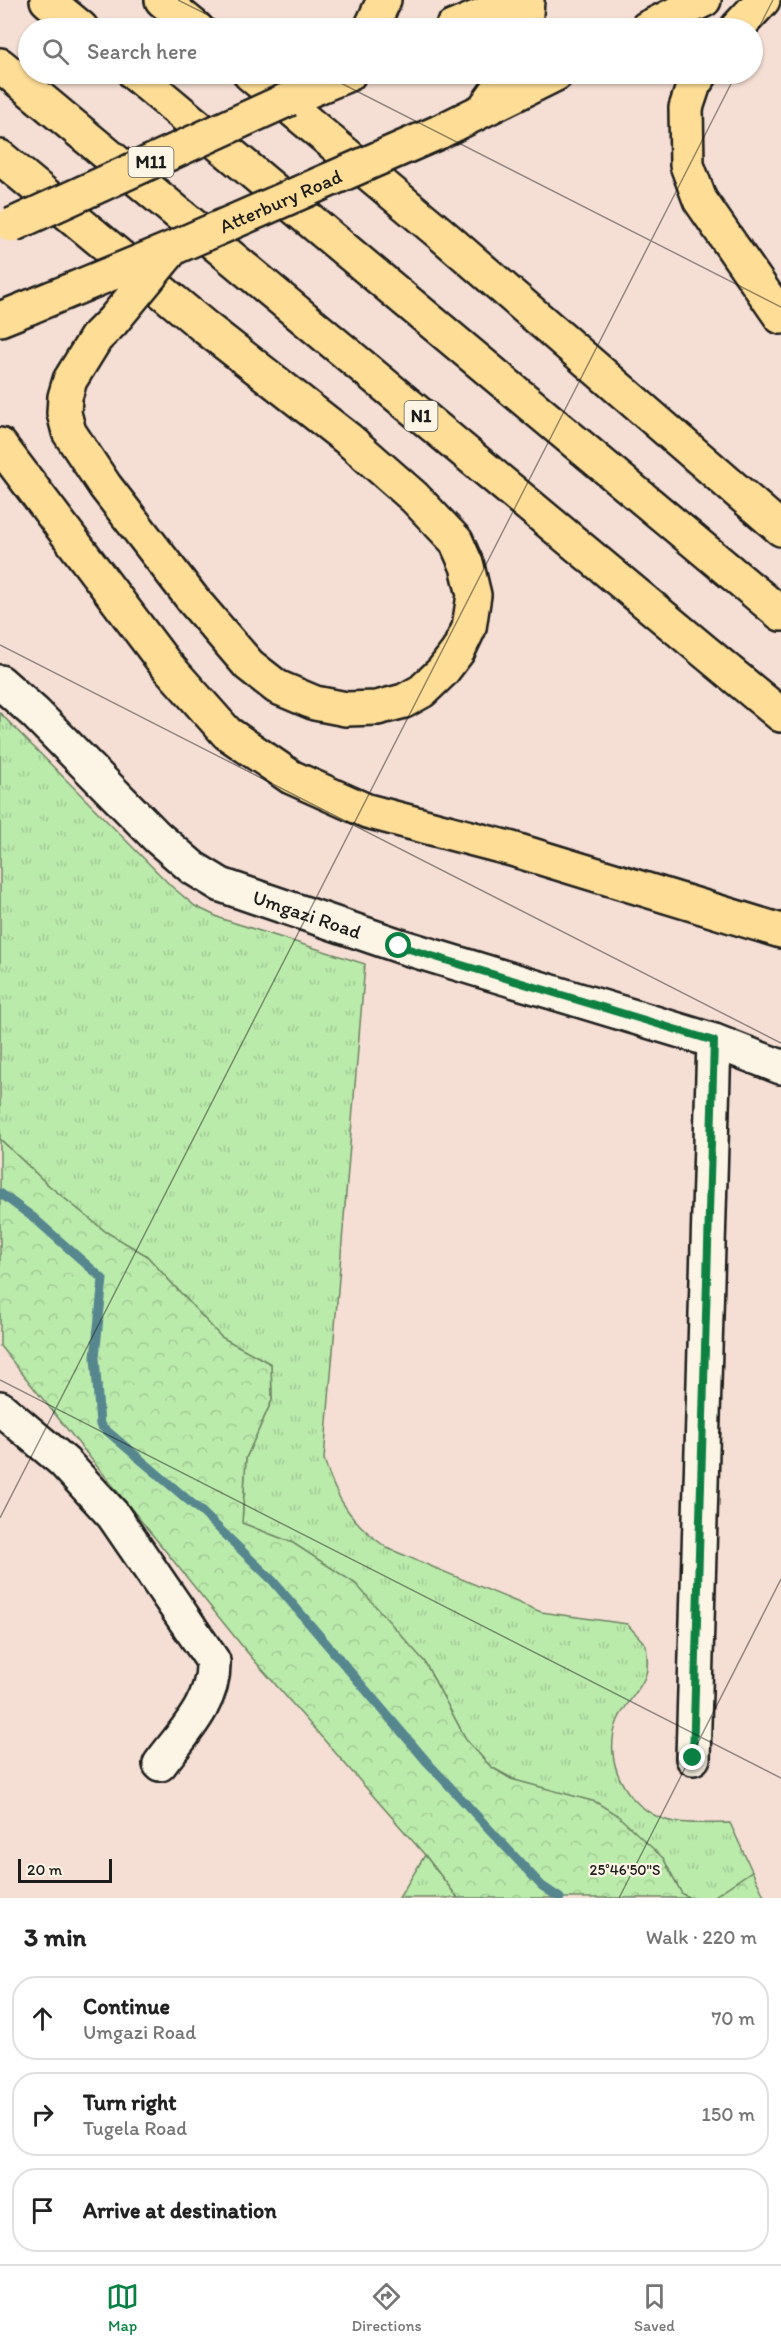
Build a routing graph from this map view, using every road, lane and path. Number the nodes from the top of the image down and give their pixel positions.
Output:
1 (47, 0) edge
2 (162, 0) edge
3 (384, 0) edge
4 (519, 0) edge
5 (527, 0) edge
6 (704, 0) edge
7 (763, 0) edge
8 (69, 18) edge
9 (184, 18) edge
10 (376, 18) edge
11 (476, 18) edge
12 (526, 18) edge
13 (667, 18) edge
14 (746, 18) edge
15 (0, 65) edge
16 (18, 80) edge
17 (23, 84) edge
18 (147, 84) edge
19 (262, 84) edge
20 (309, 84) edge
21 (325, 84) edge
22 (502, 84) edge
23 (535, 84) edge
24 (694, 84) edge
25 (0, 85) edge
26 (289, 99) junction
27 (484, 109) junction
28 (62, 117) junction
29 (0, 157) edge
30 (6, 228) edge
31 (173, 248) junction
32 (781, 317) edge
33 (0, 319) edge
34 (0, 445) edge
35 (781, 529) edge
36 (781, 614) edge
37 (0, 682) edge
38 (781, 716) edge
39 (781, 931) edge
40 (714, 1041) junction
41 (781, 1067) edge
42 (0, 1408) edge
43 (693, 1758) dead end
44 (160, 1764) dead end

1 - 8 main road
2 - 9 main road
3 - 10 main road
4 - 11 main road
5 - 12 main road
6 - 13 main road
7 - 14 main road
15 - 16 main road, N1
17 - 28 main road, N1
18 - 36 main road
19 - 35 main road
20 - 26 main road
21 - 26 main road, M11
22 - 27 main road
23 - 27 main road, Atterbury Road
24 - 32 main road
25 - 28 main road
26 - 30 main road, M11, bridge
27 - 31 main road, Atterbury Road, bridge
28 - 38 main road, N1
29 - 31 main road, bridge
31 - 33 main road, Atterbury Road, bridge
34 - 39 main road
37 - 40 street, Umgazi Road
40 - 41 street, Umgazi Road
40 - 43 street
42 - 44 street

